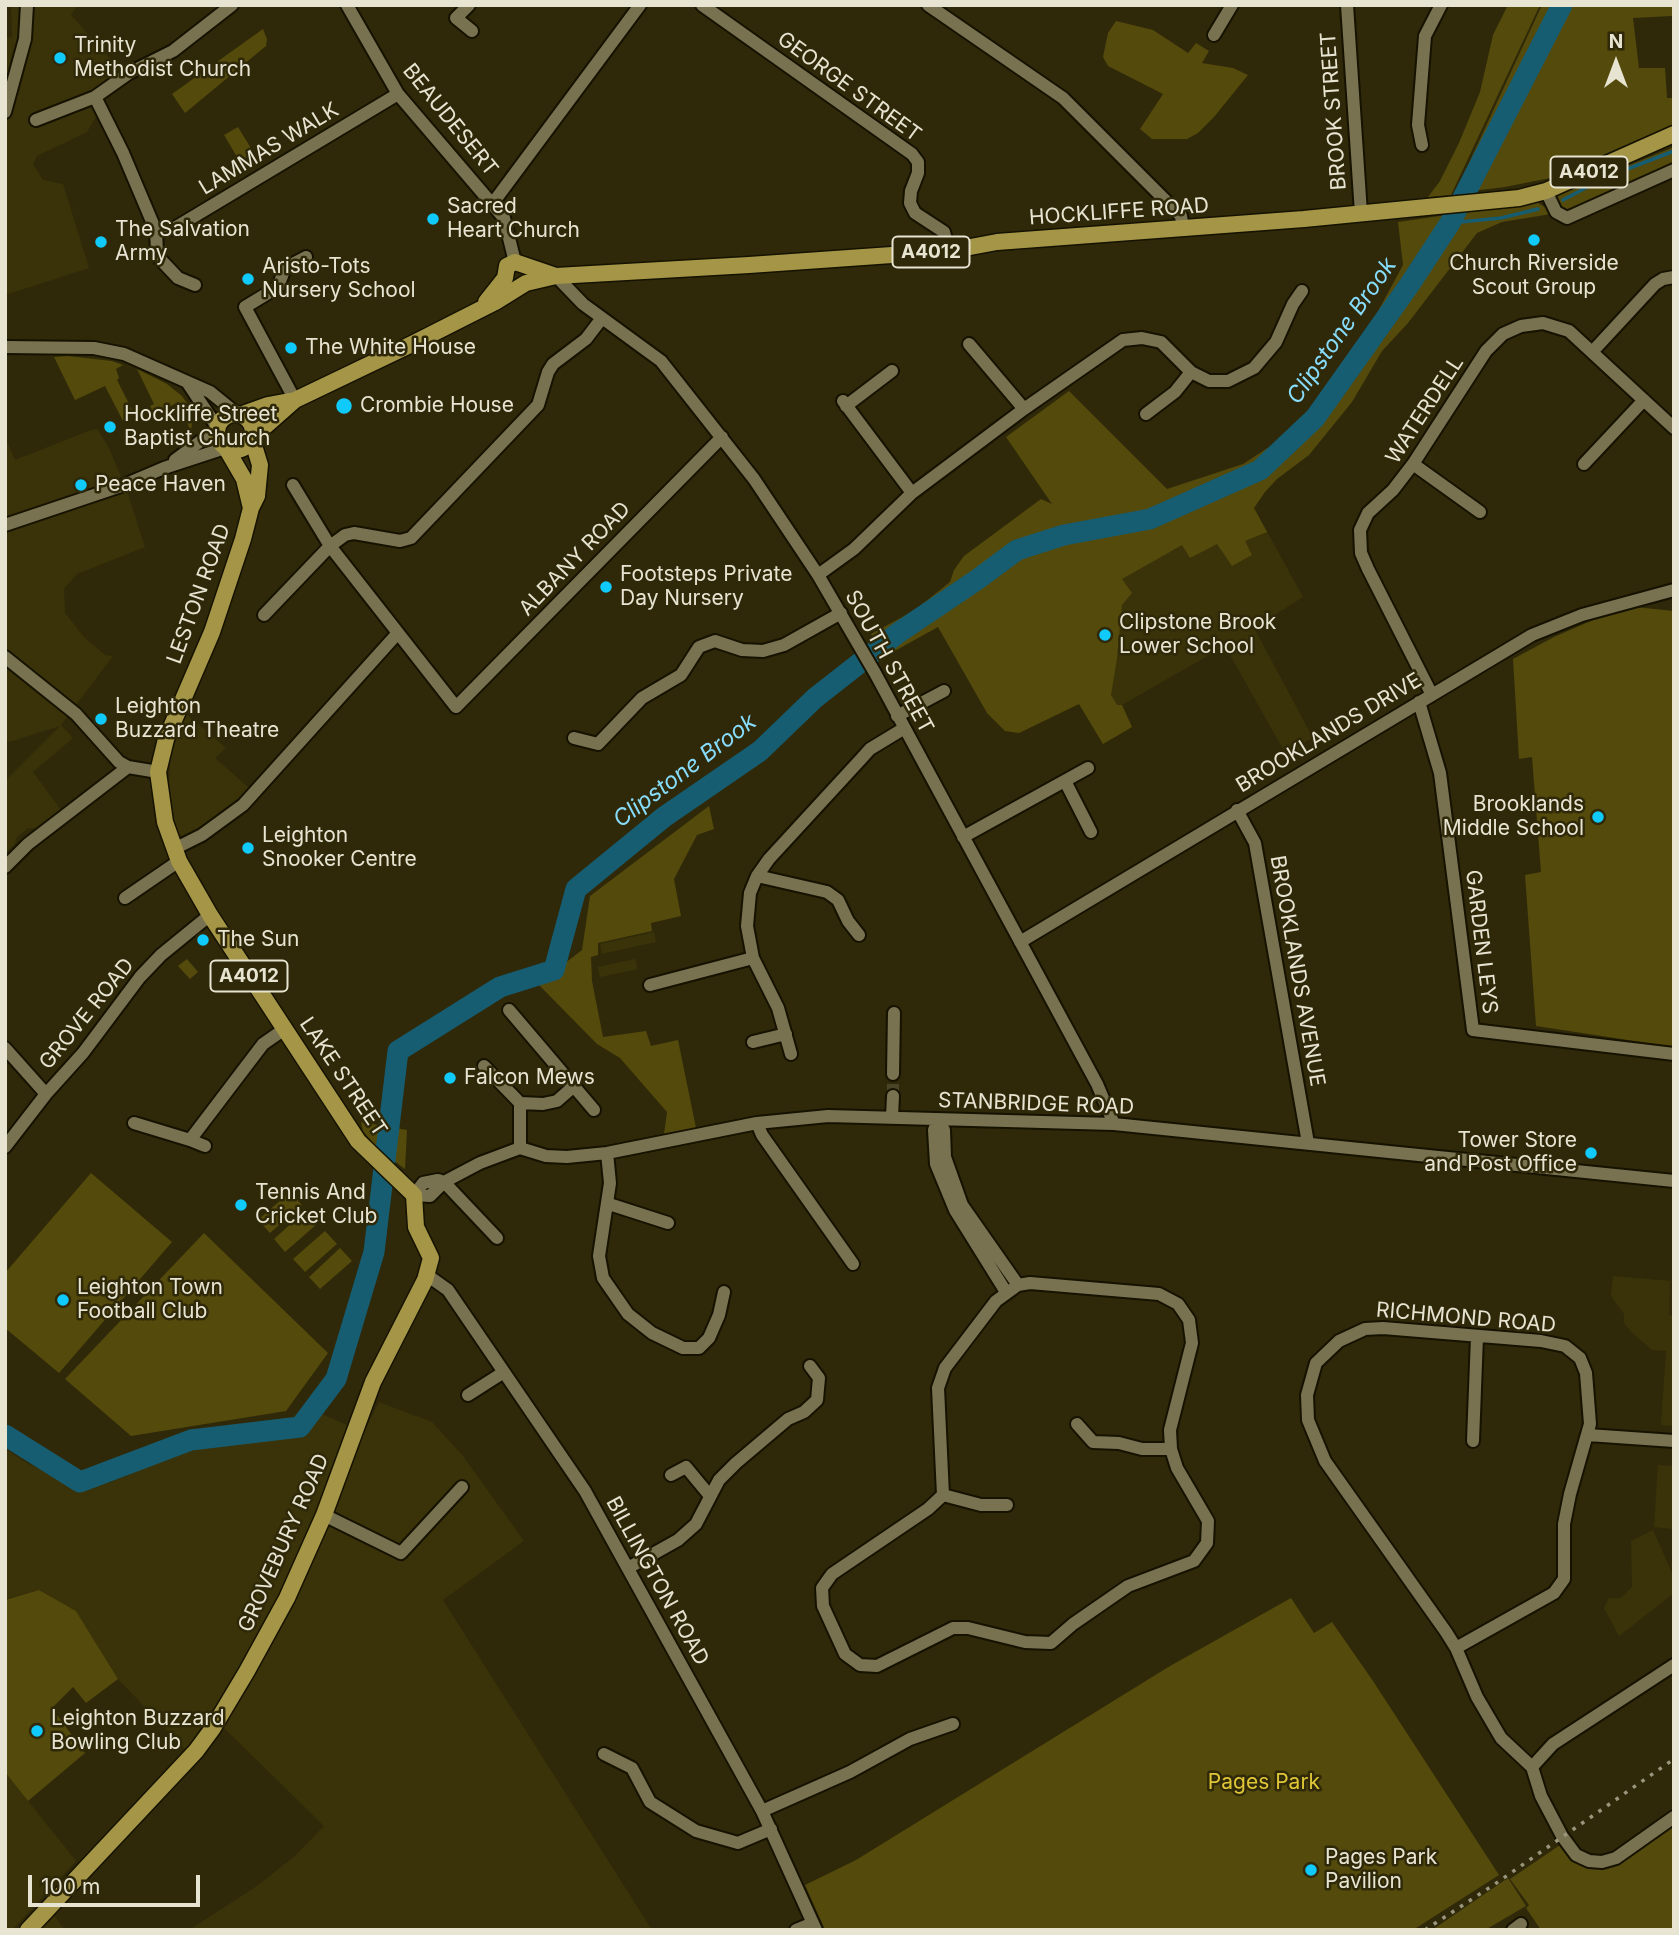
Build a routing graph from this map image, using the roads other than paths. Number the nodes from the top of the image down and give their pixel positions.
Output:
1 (231, 5) edge
2 (347, 5) edge
3 (469, 5) edge
4 (640, 5) edge
5 (702, 5) edge
6 (928, 5) edge
7 (1232, 5) edge
8 (1347, 5) edge
9 (1441, 5) edge
10 (28, 7) edge
11 (472, 31) dead end
12 (1214, 36) dead end
13 (398, 94) junction
14 (95, 97) junction
15 (5, 112) edge
16 (36, 120) dead end
17 (1674, 134) edge
18 (1422, 145) dead end
19 (1674, 170) edge
20 (1546, 191) junction
21 (493, 203) junction
22 (1361, 213) junction
23 (1183, 228) junction
24 (156, 230) junction
25 (949, 251) junction
26 (306, 257) dead end
27 (520, 264) junction
28 (556, 276) junction
29 (1674, 277) edge
30 (505, 278) junction
31 (195, 285) dead end
32 (523, 285) junction
33 (1301, 291) dead end
34 (481, 307) junction
35 (602, 318) junction
36 (969, 344) dead end
37 (5, 347) edge
38 (1593, 351) junction
39 (892, 371) dead end
40 (1191, 372) junction
41 (187, 382) junction
42 (295, 400) junction
43 (1644, 400) junction
44 (1024, 409) junction
45 (238, 414) junction
46 (1146, 414) dead end
47 (217, 428) junction
48 (1674, 428) edge
49 (252, 438) junction
50 (722, 438) junction
51 (226, 448) junction
52 (1413, 464) junction
53 (1584, 464) dead end
54 (164, 468) junction
55 (293, 485) dead end
56 (912, 493) junction
57 (251, 508) junction
58 (1480, 512) dead end
59 (5, 525) edge
60 (330, 546) junction
61 (818, 575) junction
62 (1674, 590) edge
63 (841, 613) junction
64 (264, 615) dead end
65 (397, 634) junction
66 (5, 657) edge
67 (944, 691) dead end
68 (1432, 695) junction
69 (1419, 702) junction
70 (897, 716) junction
71 (903, 729) junction
72 (574, 738) dead end
73 (128, 767) junction
74 (1088, 768) dead end
75 (158, 772) junction
76 (1065, 781) junction
77 (1237, 810) junction
78 (1091, 832) dead end
79 (963, 837) junction
80 (176, 855) junction
81 (5, 867) edge
82 (757, 876) junction
83 (125, 898) dead end
84 (210, 915) junction
85 (859, 935) dead end
86 (1020, 942) junction
87 (753, 958) junction
88 (650, 985) dead end
89 (509, 1010) dead end
90 (894, 1013) dead end
91 (286, 1028) junction
92 (786, 1034) junction
93 (753, 1042) dead end
94 (5, 1048) edge
95 (791, 1054) dead end
96 (1674, 1054) edge
97 (484, 1066) dead end
98 (893, 1074) tunnel mouth
99 (574, 1086) junction
100 (46, 1094) junction
101 (893, 1096) tunnel mouth
102 (520, 1103) junction
103 (594, 1110) dead end
104 (892, 1117) junction
105 (938, 1121) junction
106 (134, 1123) dead end
107 (757, 1123) junction
108 (1114, 1124) junction
109 (190, 1140) junction
110 (1308, 1143) junction
111 (205, 1146) dead end
112 (5, 1147) edge
113 (520, 1148) junction
114 (607, 1153) junction
115 (1674, 1181) edge
116 (444, 1182) junction
117 (408, 1189) junction
118 (609, 1204) junction
119 (668, 1223) dead end
120 (497, 1238) dead end
121 (853, 1264) dead end
122 (427, 1275) junction
123 (1018, 1285) junction
124 (724, 1292) dead end
125 (1006, 1292) junction
126 (1477, 1337) junction
127 (810, 1366) dead end
128 (504, 1372) junction
129 (468, 1395) dead end
130 (1077, 1424) dead end
131 (1588, 1435) junction
132 (1473, 1441) dead end
133 (1674, 1441) edge
134 (1171, 1449) junction
135 (671, 1475) dead end
136 (462, 1487) dead end
137 (943, 1494) junction
138 (710, 1496) junction
139 (1007, 1505) dead end
140 (324, 1515) junction
141 (628, 1568) junction
142 (1456, 1648) junction
143 (1674, 1665) edge
144 (953, 1724) dead end
145 (604, 1754) dead end
146 (1532, 1767) junction
147 (762, 1811) junction
148 (1674, 1817) edge
149 (771, 1829) junction
150 (814, 1926) edge
151 (28, 1930) edge
152 (796, 1930) edge

1 - 14 street
2 - 13 street, BEAUDESERT
3 - 11 street
4 - 21 street
5 - 25 street, GEORGE STREET
6 - 23 street
7 - 12 street
8 - 22 street, BROOK STREET
9 - 18 street
10 - 15 street
13 - 21 street, BEAUDESERT
13 - 24 street, LAMMAS WALK
14 - 16 street
14 - 24 street
17 - 20 main road, HOCKLIFFE ROAD / A4012
19 - 20 street
20 - 22 main road, HOCKLIFFE ROAD / A4012
21 - 27 street, BEAUDESERT
22 - 23 main road, HOCKLIFFE ROAD / A4012
23 - 25 main road, HOCKLIFFE ROAD / A4012
24 - 31 street
25 - 28 main road, HOCKLIFFE ROAD / A4012
26 - 42 street
27 - 28 main road, HOCKLIFFE ROAD / A4012
27 - 30 main road
27 - 32 main road
28 - 32 main road, HOCKLIFFE ROAD / A4012
28 - 35 street, SOUTH STREET
29 - 38 street
30 - 32 main road
30 - 34 main road
32 - 34 main road, HOCKLIFFE ROAD
33 - 40 street
34 - 42 main road, HOCKLIFFE ROAD
35 - 50 street, SOUTH STREET
35 - 60 street
36 - 44 street
37 - 41 street
38 - 43 street, WATERDELL
38 - 52 street, WATERDELL
39 - 56 street
40 - 44 street
40 - 46 street
41 - 45 street
41 - 47 street
42 - 45 main road
42 - 49 main road
43 - 48 street, WATERDELL
43 - 53 street
44 - 56 street
45 - 47 main road
45 - 49 main road
47 - 51 main road
47 - 54 street
49 - 51 main road
49 - 57 main road, LESTON ROAD / A4012
50 - 61 street, SOUTH STREET
50 - 65 street, ALBANY ROAD
51 - 54 street
51 - 57 main road, LESTON ROAD
52 - 58 street
52 - 68 street, WATERDELL
54 - 59 street
55 - 60 street
56 - 61 street
57 - 75 main road, LESTON ROAD / A4012
60 - 64 street
60 - 65 street
61 - 63 street, SOUTH STREET
62 - 68 street, BROOKLANDS DRIVE
63 - 70 street, SOUTH STREET
63 - 72 street
65 - 80 street
66 - 73 street
67 - 70 street
68 - 69 street, BROOKLANDS DRIVE
69 - 77 street, BROOKLANDS DRIVE
69 - 96 street, GARDEN LEYS
70 - 71 street, SOUTH STREET
71 - 79 street, SOUTH STREET
71 - 82 street
73 - 75 street
73 - 81 street
74 - 76 street
75 - 80 main road, LAKE STREET / A4012
76 - 78 street
76 - 79 street
77 - 86 street, BROOKLANDS DRIVE
77 - 110 street, BROOKLANDS AVENUE
79 - 86 street, SOUTH STREET
80 - 83 street
80 - 84 main road, LAKE STREET / A4012
82 - 85 street
82 - 87 street
84 - 91 main road, LAKE STREET / A4012
84 - 100 street, GROVE ROAD
86 - 108 street, SOUTH STREET
87 - 88 street
87 - 92 street
89 - 99 street
90 - 98 street
91 - 109 street
91 - 117 main road, LAKE STREET / A4012
92 - 93 street
92 - 95 street
94 - 100 street
97 - 102 street
99 - 102 street
99 - 103 street
100 - 112 street, GROVE ROAD
101 - 104 street
102 - 113 street
104 - 105 street, STANBRIDGE ROAD
104 - 107 street, STANBRIDGE ROAD
105 - 108 street, STANBRIDGE ROAD
105 - 123 street
105 - 125 street
106 - 109 street
107 - 114 street, STANBRIDGE ROAD
107 - 121 street
108 - 110 street, STANBRIDGE ROAD
109 - 111 street
110 - 115 street, STANBRIDGE ROAD
113 - 114 street, STANBRIDGE ROAD
113 - 116 street
114 - 118 street
116 - 117 street
116 - 120 street
117 - 122 main road
118 - 119 street
118 - 124 street
122 - 128 street, BILLINGTON ROAD
122 - 140 main road, GROVEBURY ROAD
123 - 125 street
123 - 134 street
125 - 137 street
126 - 131 street, RICHMOND ROAD
126 - 132 street
126 - 142 street, RICHMOND ROAD
127 - 138 street
128 - 129 street
128 - 141 street, BILLINGTON ROAD
130 - 134 street
131 - 133 street
131 - 142 street, RICHMOND ROAD
134 - 137 street
135 - 138 street
136 - 140 street
137 - 139 street
138 - 141 street
140 - 151 main road, GROVEBURY ROAD
141 - 147 street, BILLINGTON ROAD
142 - 146 street, RICHMOND ROAD
143 - 146 street
144 - 147 street
145 - 149 street
146 - 148 street, RICHMOND ROAD
147 - 149 street, BILLINGTON ROAD
149 - 150 street, BILLINGTON ROAD
150 - 152 street

